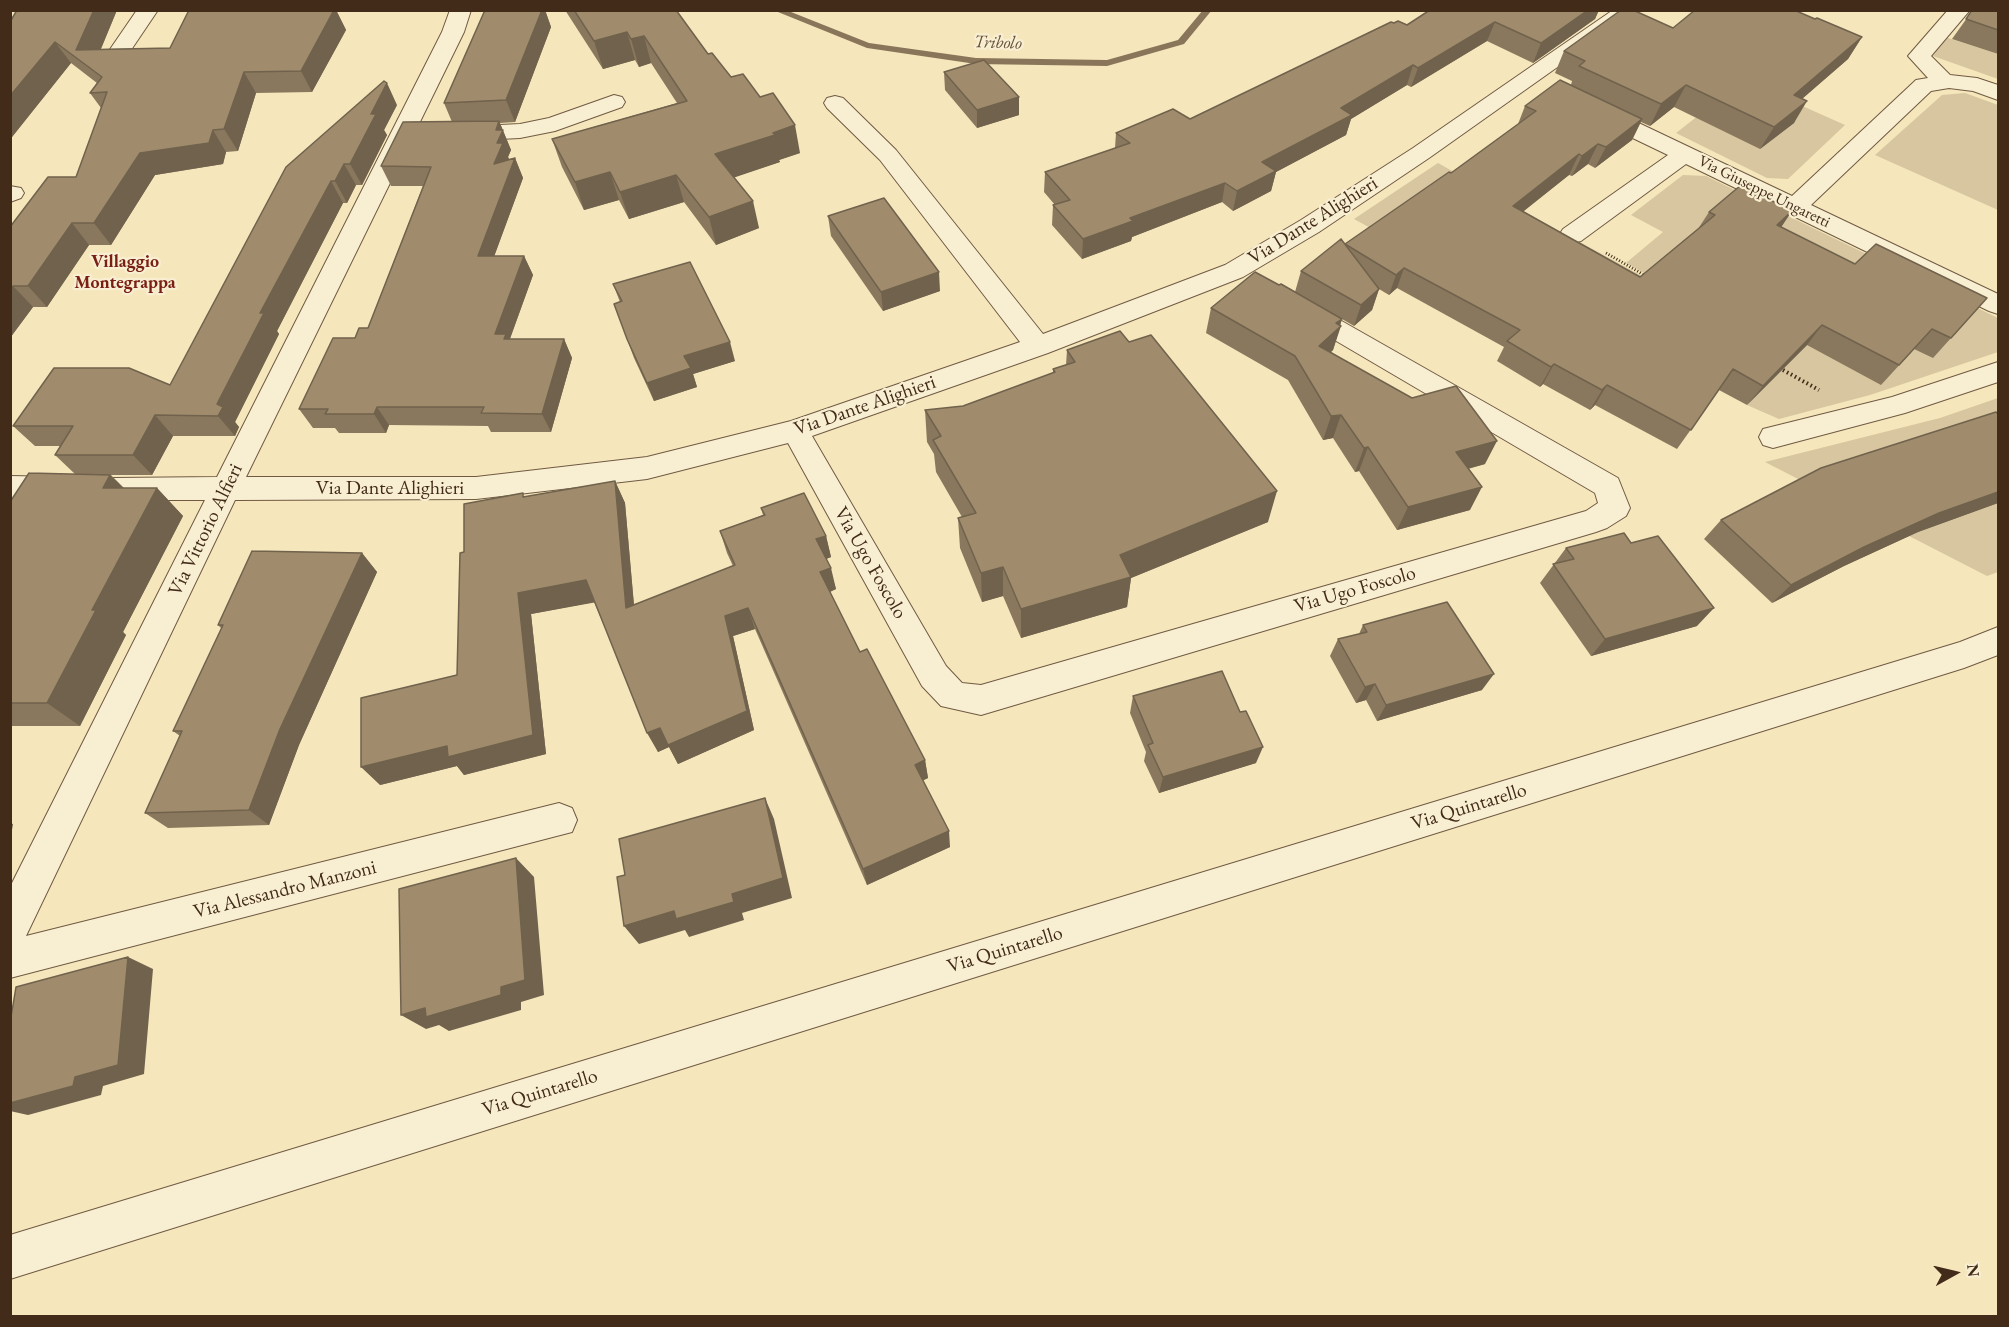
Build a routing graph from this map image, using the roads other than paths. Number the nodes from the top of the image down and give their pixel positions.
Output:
1 (148, 10) edge
2 (461, 10) edge
3 (1628, 10) edge
4 (1960, 10) edge
5 (160, 58) edge
6 (1945, 82) junction
7 (1998, 93) edge
8 (614, 102) dead end
9 (835, 103) dead end
10 (1578, 103) edge
11 (421, 134) junction
12 (1685, 154) junction
13 (1795, 207) junction
14 (1572, 235) road end
15 (1234, 271) junction
16 (1998, 305) edge
17 (1038, 346) junction
18 (1998, 372) edge
19 (795, 431) junction
20 (1773, 437) dead end
21 (10, 487) edge
22 (225, 490) junction
23 (1998, 641) edge
24 (560, 820) dead end
25 (10, 928) edge
26 (10, 959) edge
27 (10, 1257) edge

1 - 5 street
2 - 11 street, Via Vittorio Alfieri
3 - 15 street, Via Dante Alighieri
4 - 6 street
6 - 7 street
6 - 13 street
8 - 11 street
9 - 17 street
10 - 12 street, Via Giuseppe Ungaretti
11 - 22 street, Via Vittorio Alfieri
12 - 13 street, Via Giuseppe Ungaretti
12 - 14 street
13 - 16 street, Via Giuseppe Ungaretti
15 - 17 street, Via Dante Alighieri
15 - 19 street, Via Ugo Foscolo
17 - 19 street, Via Dante Alighieri
18 - 20 street
19 - 22 street, Via Dante Alighieri
21 - 22 street, Via Dante Alighieri
22 - 25 street, Via Vittorio Alfieri
23 - 27 street, Via Quintarello
24 - 26 street, Via Alessandro Manzoni

